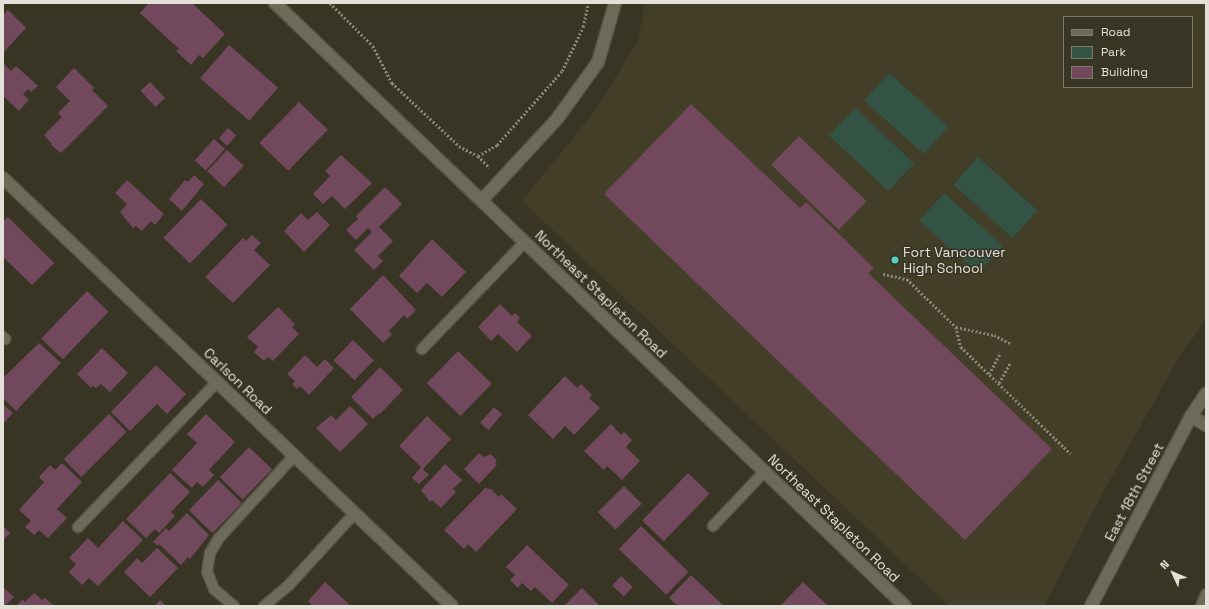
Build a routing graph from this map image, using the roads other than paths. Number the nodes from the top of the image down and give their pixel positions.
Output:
1 (275, 3) edge
2 (615, 3) edge
3 (4, 182) edge
4 (482, 200) junction
5 (526, 242) junction
6 (422, 349) dead end
7 (217, 382) junction
8 (1206, 394) edge
9 (1192, 416) junction
10 (1206, 425) edge
11 (294, 456) junction
12 (764, 472) junction
13 (355, 513) junction
14 (713, 526) dead end
15 (78, 527) dead end
16 (1206, 594) edge
17 (234, 606) edge
18 (264, 606) edge
19 (452, 606) edge
20 (905, 606) edge
21 (1091, 606) edge
22 (1201, 606) edge

1 - 4 street, Northeast Stapleton Road
2 - 4 street
3 - 7 street, Carlson Road
4 - 5 street, Northeast Stapleton Road
5 - 6 lane
5 - 12 street, Northeast Stapleton Road
7 - 11 street, Carlson Road
7 - 15 lane
8 - 9 street, East 18th Street
9 - 10 street
9 - 21 street, East 18th Street
11 - 13 street, Carlson Road
11 - 17 lane
12 - 14 lane
12 - 20 street, Northeast Stapleton Road
13 - 18 lane
13 - 19 street, Carlson Road
16 - 22 lane

